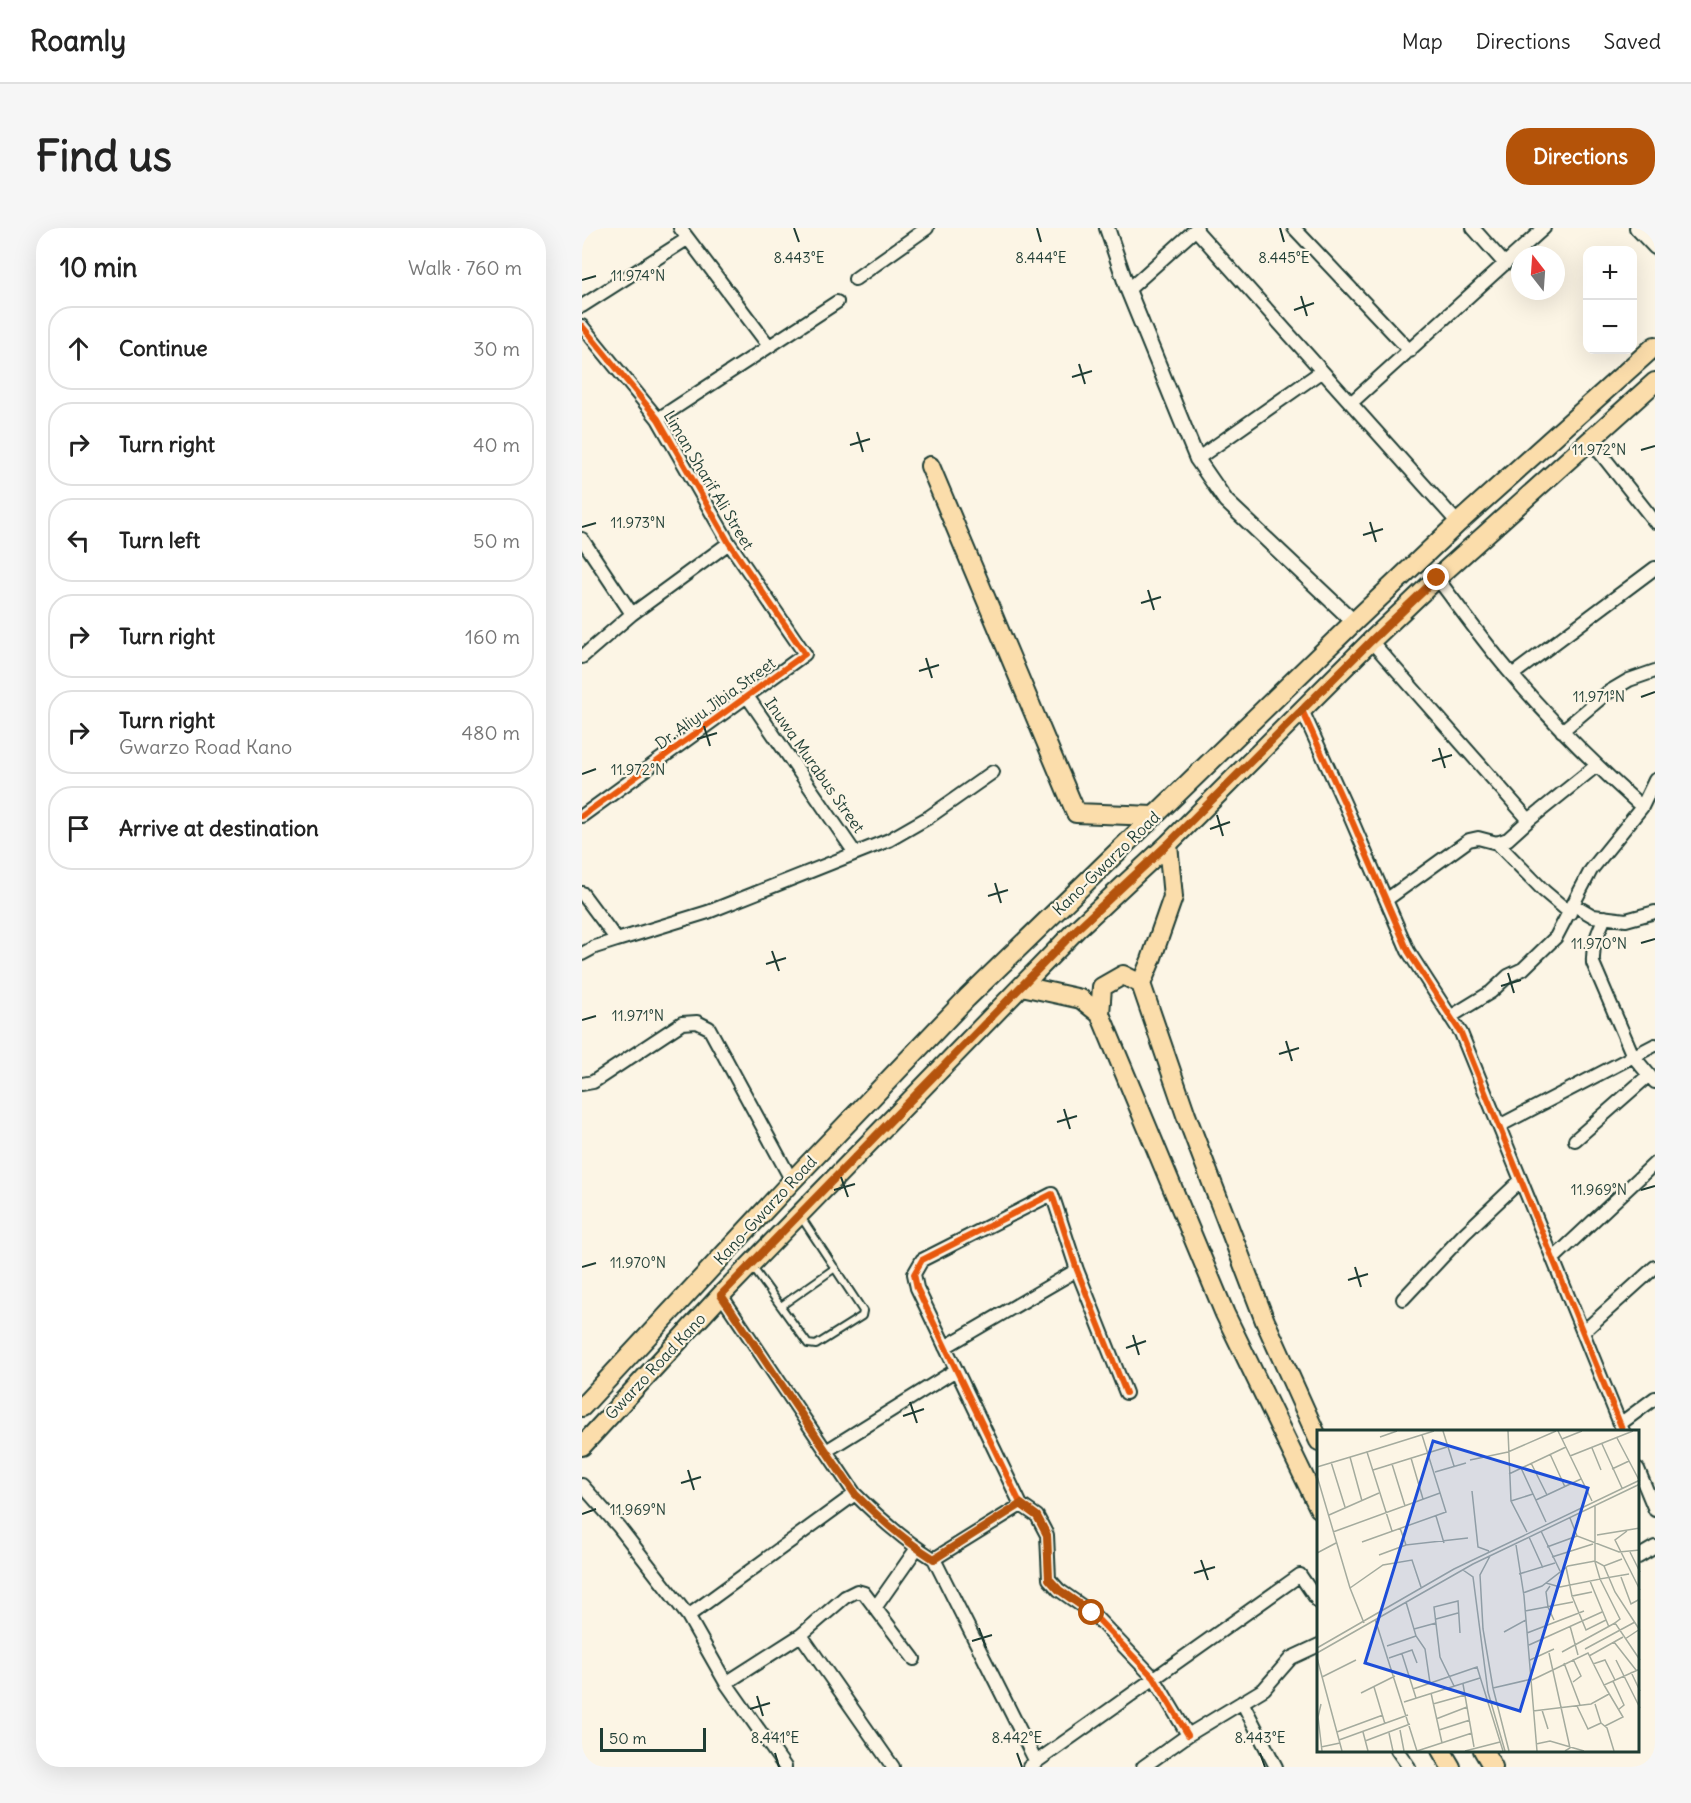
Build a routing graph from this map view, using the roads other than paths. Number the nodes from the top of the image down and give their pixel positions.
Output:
1 (927, 228) edge
2 (1107, 228) edge
3 (1294, 228) edge
4 (1473, 228) edge
5 (1544, 228) edge
6 (1636, 228) edge
7 (1197, 229) edge
8 (684, 233) edge
9 (1655, 248) edge
10 (1505, 264) junction
11 (855, 279) dead end
12 (1128, 290) junction
13 (837, 302) dead end
14 (582, 306) edge
15 (582, 326) edge
16 (1655, 345) edge
17 (769, 346) junction
18 (1410, 351) junction
19 (1322, 370) junction
20 (1655, 382) edge
21 (1351, 403) junction
22 (658, 419) junction
23 (1591, 441) junction
24 (1197, 459) junction
25 (930, 466) dead end
26 (1655, 522) edge
27 (1458, 523) junction
28 (582, 539) edge
29 (729, 543) junction
30 (1655, 568) edge
31 (1437, 578) junction
32 (632, 614) junction
33 (1354, 622) junction
34 (1371, 641) junction
35 (805, 654) joint
36 (582, 657) edge
37 (1655, 671) edge
38 (1512, 675) junction
39 (747, 696) junction
40 (1302, 710) junction
41 (1562, 731) junction
42 (1596, 766) junction
43 (993, 772) dead end
44 (1655, 780) edge
45 (1642, 807) junction
46 (582, 816) edge
47 (1154, 816) junction
48 (1529, 820) junction
49 (1497, 843) junction
50 (1168, 844) junction
51 (855, 853) junction
52 (582, 892) edge
53 (1386, 900) junction
54 (1572, 909) junction
55 (1655, 912) edge
56 (1605, 917) junction
57 (617, 940) junction
58 (582, 954) edge
59 (1141, 984) junction
60 (1022, 986) junction
61 (1100, 1014) junction
62 (1450, 1017) junction
63 (1655, 1045) edge
64 (1633, 1056) junction
65 (1652, 1078) edge
66 (582, 1084) edge
67 (1499, 1126) junction
68 (1575, 1140) dead end
69 (1655, 1163) edge
70 (1521, 1180) junction
71 (792, 1181) junction
72 (799, 1214) junction
73 (1553, 1259) junction
74 (750, 1264) junction
75 (1655, 1267) edge
76 (835, 1268) junction
77 (1077, 1270) junction
78 (721, 1295) junction
79 (1403, 1299) dead end
80 (781, 1306) junction
81 (1583, 1332) junction
82 (945, 1347) junction
83 (956, 1370) junction
84 (1126, 1393) dead end
85 (1655, 1398) edge
86 (582, 1407) edge
87 (1621, 1427) edge
88 (1317, 1436) edge
89 (582, 1446) edge
90 (826, 1451) junction
91 (1640, 1474) edge
92 (582, 1485) edge
93 (855, 1494) junction
94 (1021, 1504) junction
95 (1317, 1504) edge
96 (1655, 1510) edge
97 (1655, 1547) edge
98 (917, 1548) junction
99 (1640, 1556) edge
100 (934, 1559) junction
101 (1317, 1600) edge
102 (875, 1608) junction
103 (688, 1616) junction
104 (801, 1635) junction
105 (1317, 1646) edge
106 (914, 1659) dead end
107 (1154, 1678) junction
108 (726, 1683) junction
109 (1242, 1702) junction
110 (1188, 1735) junction
111 (1398, 1752) edge
112 (1442, 1752) edge
113 (1484, 1752) edge
114 (1032, 1764) edge
115 (785, 1767) edge
116 (892, 1767) edge
117 (1143, 1767) edge
118 (1276, 1767) edge
119 (1409, 1767) edge
120 (1451, 1767) edge
121 (1493, 1767) edge

1 - 11 street
2 - 12 street
3 - 18 street
4 - 10 street
5 - 10 street
6 - 9 street
7 - 12 street
7 - 19 street
8 - 14 street
8 - 17 street
10 - 18 street
12 - 24 street
13 - 17 street
15 - 22 street, Liman Sharif Ali Street
16 - 27 main road, Kano-Gwarzo Road
17 - 22 street
18 - 21 street
19 - 21 street
19 - 24 street
20 - 23 main road, Gwarzo Road Kano
21 - 27 street
22 - 29 street, Liman Sharif Ali Street
23 - 26 street
23 - 31 main road, Gwarzo Road Kano
24 - 33 street
25 - 47 main road
27 - 33 main road, Kano-Gwarzo Road
28 - 32 street
29 - 32 street
29 - 35 street, Liman Sharif Ali Street
30 - 38 street
31 - 34 main road, Gwarzo Road Kano
31 - 38 street
32 - 36 street
33 - 47 main road, Kano-Gwarzo Road
34 - 40 main road, Gwarzo Road Kano
34 - 48 street
35 - 39 street, Dr. Aliyu Jibia Street
37 - 41 street
38 - 41 street
39 - 46 street, Dr. Aliyu Jibia Street
39 - 51 street, Inuwa Murabus Street
40 - 50 main road, Gwarzo Road Kano
40 - 53 street
41 - 42 street
42 - 45 street
42 - 48 street
43 - 51 street
44 - 45 street
45 - 54 street
47 - 71 main road, Kano-Gwarzo Road
48 - 49 street
49 - 53 street
49 - 54 street
50 - 59 main road
50 - 60 main road, Gwarzo Road Kano
51 - 57 street
52 - 57 street
53 - 62 street
54 - 56 street
54 - 62 street
55 - 56 street
56 - 64 street
57 - 58 street
59 - 61 main road
59 - 88 main road
60 - 61 main road
60 - 72 main road, Gwarzo Road Kano
61 - 95 main road
62 - 67 street
63 - 64 street
64 - 65 street
64 - 67 street
65 - 68 street
66 - 71 street
67 - 70 street
69 - 73 street
70 - 73 street
70 - 79 street
71 - 86 main road, Kano-Gwarzo Road
72 - 74 main road, Gwarzo Road Kano
72 - 76 lane
73 - 81 street
74 - 78 main road, Gwarzo Road Kano
74 - 80 lane
75 - 81 street
76 - 80 lane
76 - 80 lane
77 - 82 street
77 - 82 street
77 - 84 street
78 - 89 main road, Gwarzo Road Kano
78 - 90 street
81 - 87 street
82 - 83 street
83 - 90 street
83 - 94 street
85 - 87 street
90 - 93 street
91 - 96 street
92 - 103 street
93 - 98 street
93 - 103 street
94 - 100 street
94 - 107 street
97 - 99 street
98 - 100 street
98 - 102 street
100 - 114 street
101 - 107 street
102 - 104 street
102 - 106 street
103 - 108 street
104 - 108 street
104 - 116 street
105 - 109 street
107 - 110 street
107 - 114 street
108 - 115 street
109 - 110 street
109 - 118 street
110 - 117 street
111 - 119 street
112 - 120 main road
113 - 121 main road

